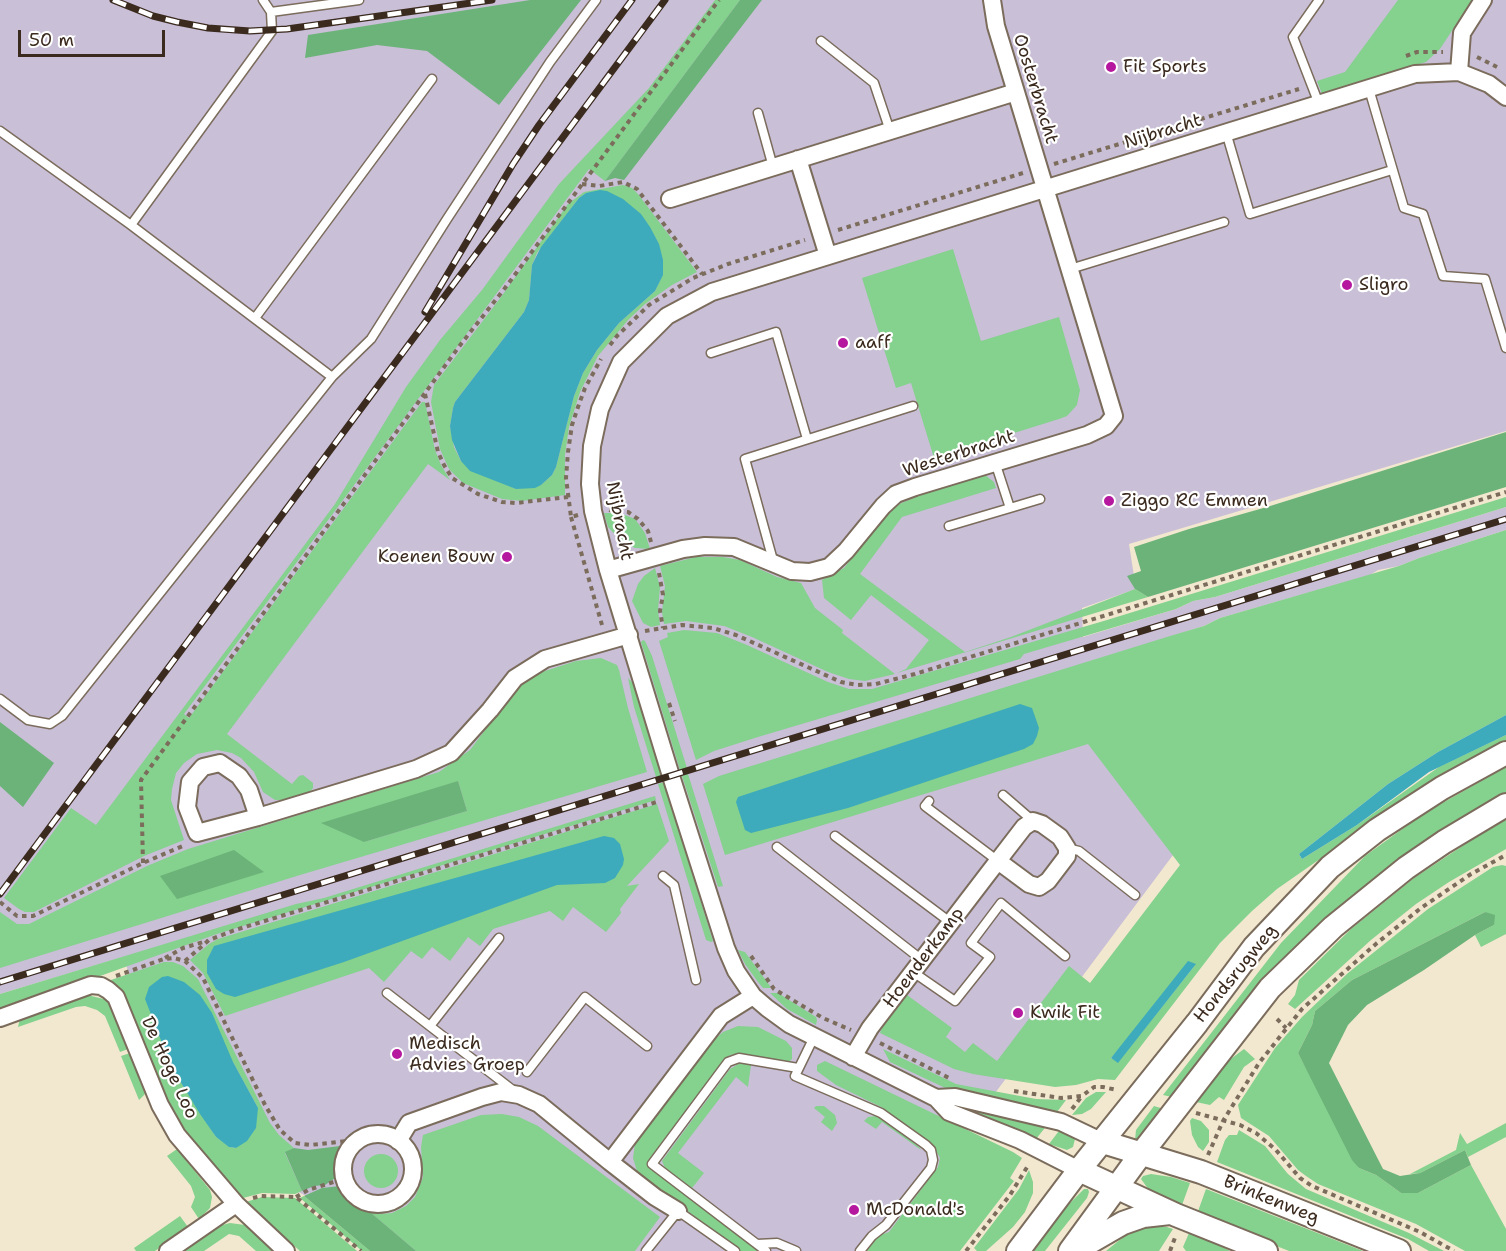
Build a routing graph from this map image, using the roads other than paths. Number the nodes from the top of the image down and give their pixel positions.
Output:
1 (263, 0) edge
2 (359, 0) edge
3 (596, 0) edge
4 (992, 0) edge
5 (1319, 0) edge
6 (1482, 0) edge
7 (271, 12) junction
8 (821, 41) dead end
9 (1459, 72) junction
10 (432, 79) dead end
11 (1369, 89) junction
12 (1016, 92) junction
13 (1506, 97) edge
14 (1319, 104) junction
15 (758, 113) dead end
16 (0, 131) edge
17 (890, 131) junction
18 (1226, 132) junction
19 (798, 159) junction
20 (773, 167) junction
21 (1392, 170) junction
22 (1045, 188) junction
23 (670, 199) dead end
24 (1224, 222) dead end
25 (130, 225) junction
26 (828, 256) junction
27 (1070, 269) junction
28 (255, 318) junction
29 (1506, 348) edge
30 (711, 353) dead end
31 (332, 377) junction
32 (913, 406) dead end
33 (807, 439) junction
34 (995, 462) junction
35 (1040, 500) dead end
36 (1010, 508) junction
37 (949, 526) dead end
38 (774, 564) junction
39 (608, 570) junction
40 (629, 635) junction
41 (0, 699) edge
42 (1506, 753) edge
43 (1003, 795) dead end
44 (929, 801) dead end
45 (1506, 806) edge
46 (258, 817) junction
47 (1033, 821) junction
48 (835, 836) dead end
49 (777, 847) dead end
50 (1067, 848) junction
51 (998, 861) junction
52 (663, 876) dead end
53 (1135, 895) dead end
54 (950, 922) junction
55 (500, 938) dead end
56 (1065, 956) dead end
57 (917, 966) junction
58 (696, 980) dead end
59 (387, 993) dead end
60 (753, 996) junction
61 (0, 1018) edge
62 (430, 1026) junction
63 (814, 1037) junction
64 (647, 1046) dead end
65 (853, 1057) junction
66 (798, 1068) junction
67 (527, 1071) dead end
68 (519, 1095) junction
69 (936, 1098) junction
70 (398, 1141) junction
71 (1103, 1142) junction
72 (1141, 1154) junction
73 (610, 1162) junction
74 (1079, 1170) junction
75 (1117, 1186) junction
76 (237, 1204) junction
77 (678, 1211) junction
78 (1170, 1213) junction
79 (757, 1244) junction
80 (168, 1251) edge
81 (286, 1251) edge
82 (646, 1251) edge
83 (735, 1251) edge
84 (766, 1251) edge
85 (796, 1251) edge
86 (860, 1251) edge
87 (1018, 1251) edge
88 (1072, 1251) edge
89 (1266, 1251) edge
90 (1398, 1251) edge

1 - 7 lane
2 - 7 lane
3 - 31 lane
4 - 12 street, Oosterbracht
5 - 14 lane
6 - 9 street
7 - 25 lane
8 - 17 lane
9 - 11 street, Nijbracht
9 - 13 street, Nijbracht
10 - 28 lane
11 - 14 street, Nijbracht
11 - 21 lane
12 - 17 street
12 - 22 street, Oosterbracht
14 - 18 street, Nijbracht
15 - 20 lane
16 - 25 lane
17 - 19 street
18 - 21 lane
18 - 22 street, Nijbracht
19 - 20 street
19 - 26 street
20 - 23 street
21 - 29 lane
22 - 26 street, Nijbracht
22 - 27 street, Westerbracht
24 - 27 lane
25 - 28 lane
26 - 39 street, Nijbracht
27 - 34 street, Westerbracht
28 - 31 lane
30 - 33 lane
31 - 41 lane
32 - 33 lane
33 - 38 lane
34 - 36 lane
34 - 38 street, Westerbracht
35 - 36 lane
36 - 37 lane
38 - 39 street, Westerbracht
39 - 40 street, Nijbracht
40 - 46 street
40 - 60 street, Nijbracht
42 - 71 main road, Hondsrugweg
43 - 47 lane
44 - 51 lane
45 - 72 main road, Hondsrugweg
46 - 46 street
47 - 50 street
47 - 51 street, Hoenderkamp
48 - 54 lane
49 - 57 lane
50 - 51 street
50 - 53 lane
51 - 54 street, Hoenderkamp
52 - 58 lane
54 - 57 street, Hoenderkamp
55 - 62 lane
56 - 57 lane
57 - 65 street, Hoenderkamp
59 - 62 lane
60 - 63 street
60 - 73 street
61 - 76 street, De Hoge Loo
62 - 68 lane
63 - 65 street
63 - 66 lane
64 - 67 lane
65 - 69 street
66 - 79 lane
66 - 86 lane
68 - 70 street
68 - 73 street
69 - 71 street
69 - 74 street
70 - 70 street
71 - 72 main road
71 - 74 main road, Hondsrugweg
72 - 75 main road, Hondsrugweg
72 - 90 main road, Brinkenweg
73 - 77 street
74 - 75 main road
74 - 87 main road, Hondsrugweg
75 - 78 main road
75 - 88 main road, Hondsrugweg
76 - 80 street
76 - 81 street, De Hoge Loo
77 - 82 lane
77 - 83 lane
78 - 88 main road
78 - 89 main road
79 - 84 lane
79 - 85 lane

